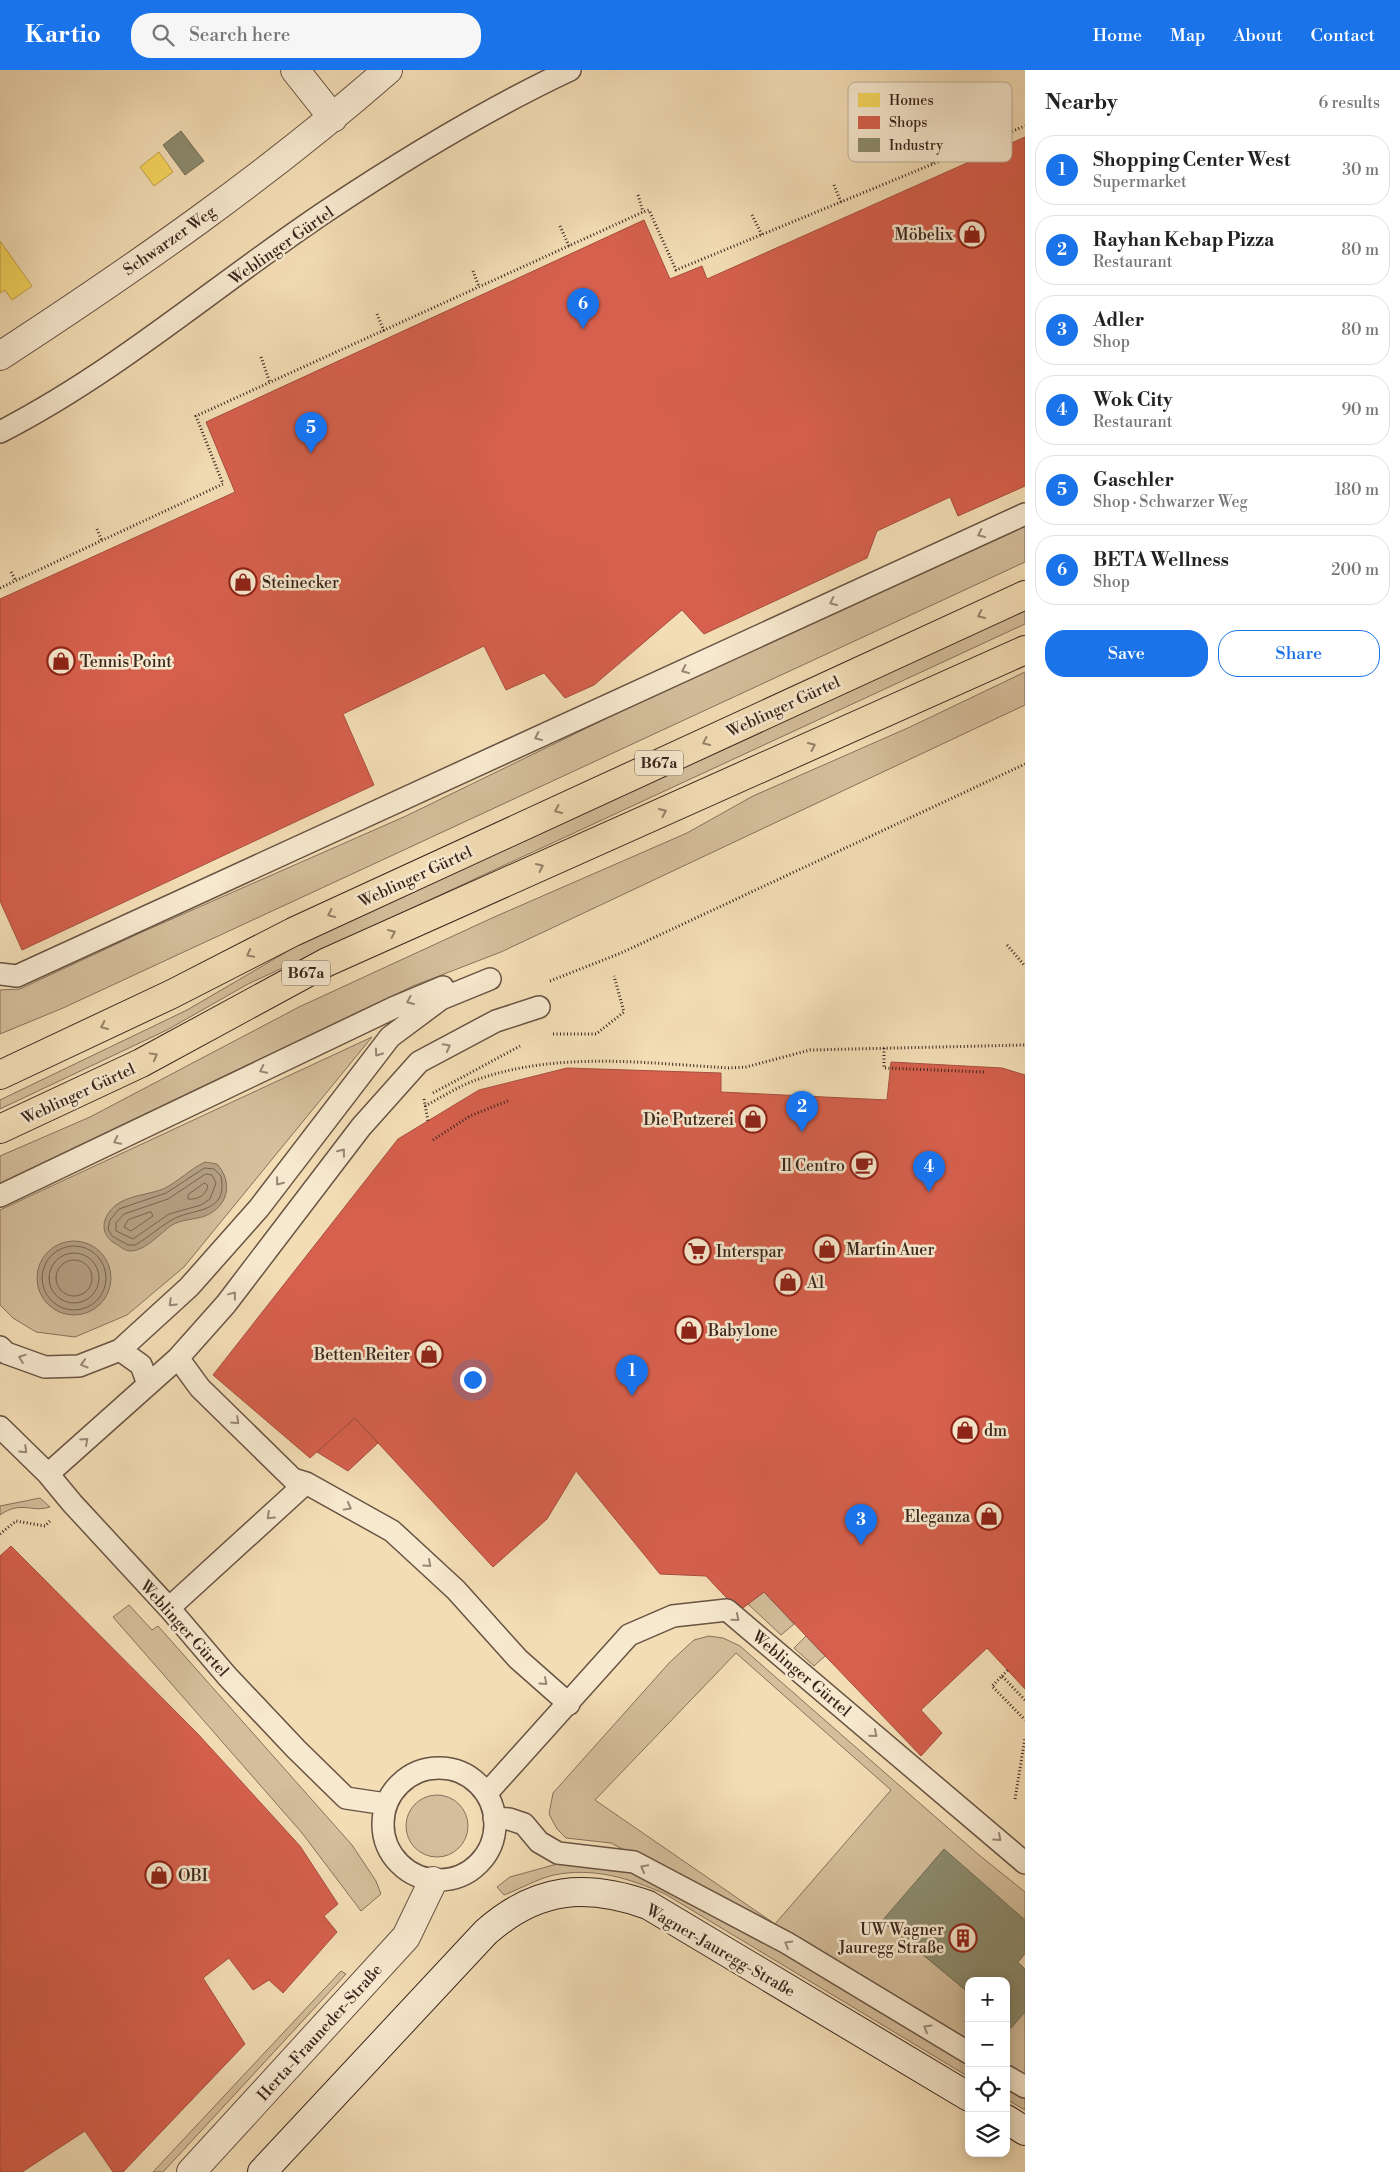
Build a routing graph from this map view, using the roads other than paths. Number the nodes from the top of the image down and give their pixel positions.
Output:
1 (295, 70) edge
2 (388, 70) edge
3 (570, 70) edge
4 (333, 118) junction
5 (0, 356) edge
6 (0, 432) edge
7 (1025, 514) edge
8 (1025, 595) edge
9 (1025, 650) edge
10 (0, 974) edge
11 (540, 1007) dead end
12 (0, 1075) edge
13 (0, 1129) edge
14 (0, 1196) edge
15 (0, 1347) edge
16 (120, 1350) junction
17 (178, 1358) junction
18 (148, 1384) junction
19 (0, 1427) edge
20 (48, 1474) junction
21 (306, 1483) junction
22 (169, 1608) junction
23 (569, 1704) junction
24 (487, 1794) junction
25 (386, 1804) junction
26 (494, 1818) junction
27 (1025, 1862) edge
28 (433, 1881) junction
29 (965, 2051) edge
30 (1010, 2078) edge
31 (1025, 2087) edge
32 (965, 2095) edge
33 (1010, 2122) edge
34 (1025, 2131) edge
35 (190, 2172) edge
36 (262, 2172) edge

1 - 4 street
2 - 4 street, Schwarzer Weg
3 - 6 lane, Weblinger Gürtel
4 - 5 street, Schwarzer Weg
7 -> 10 lane
8 -> 12 main road, Weblinger Gürtel / B67a
13 -> 9 main road, Weblinger Gürtel / B67a
17 -> 11 lane
14 - 16 lane
16 -> 15 lane
16 - 18 lane
17 - 18 lane
17 -> 21 lane
20 -> 18 lane
19 -> 20 lane, Weblinger Gürtel
20 - 22 lane, Weblinger Gürtel
21 -> 22 lane
21 -> 23 lane
22 - 25 lane, Weblinger Gürtel
23 - 24 lane, Weblinger Gürtel
23 -> 27 lane, Weblinger Gürtel
24 - 25 lane
24 - 26 lane
25 - 28 lane
26 - 28 lane
29 -> 26 lane
28 - 35 street, Herta-Frauneder-Straße
30 - 31 lane
32 - 36 street, Wagner-Jauregg-Straße
33 - 34 street

